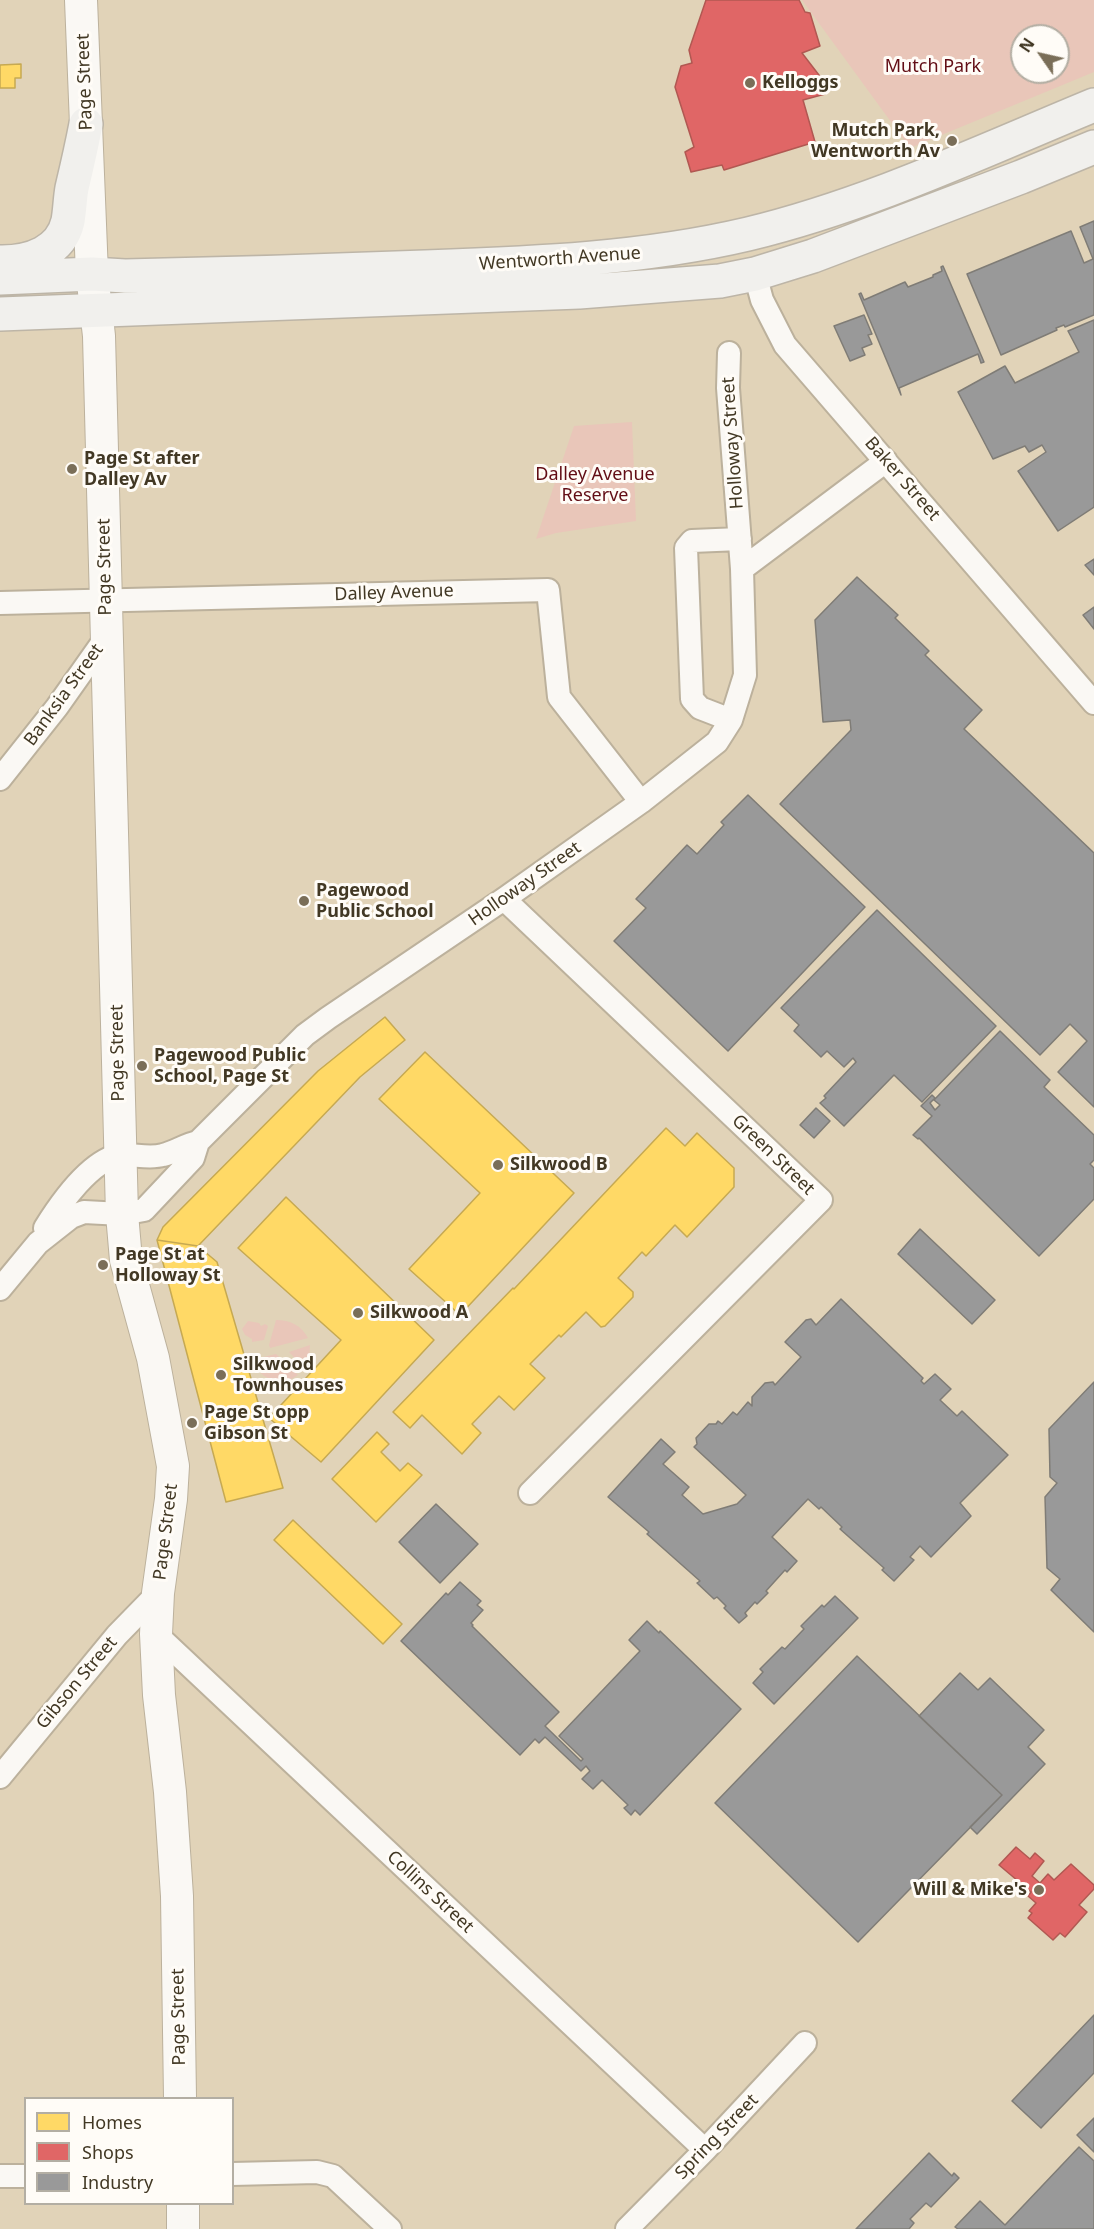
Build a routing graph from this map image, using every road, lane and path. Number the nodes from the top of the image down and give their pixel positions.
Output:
1 (81, 0) edge
2 (1094, 105) edge
3 (86, 124) junction
4 (1094, 147) edge
5 (748, 234) junction
6 (0, 262) edge
7 (92, 274) junction
8 (755, 274) junction
9 (0, 278) edge
10 (97, 311) junction
11 (0, 314) edge
12 (729, 353) dead end
13 (886, 460) junction
14 (740, 539) junction
15 (742, 569) junction
16 (106, 601) junction
17 (0, 603) edge
18 (105, 639) junction
19 (1094, 703) edge
20 (731, 720) junction
21 (0, 779) edge
22 (641, 802) junction
23 (504, 899) junction
24 (198, 1142) junction
25 (120, 1155) junction
26 (122, 1214) junction
27 (38, 1243) junction
28 (0, 1289) edge
29 (530, 1493) dead end
30 (158, 1593) junction
31 (156, 1634) junction
32 (0, 1777) edge
33 (805, 2043) dead end
34 (180, 2097) edge
35 (705, 2151) junction
36 (234, 2174) edge
37 (24, 2175) edge
38 (0, 2176) edge
39 (183, 2205) edge
40 (183, 2229) edge
41 (390, 2229) edge
42 (627, 2229) edge

1 - 3 main road, Page Street
2 - 5 main road, Wentworth Avenue
3 - 6 main road
3 - 7 main road, Page Street
4 - 8 main road, Wentworth Avenue
5 - 7 main road, Wentworth Avenue
5 - 8 main road, Baker Street
7 - 9 main road, Wentworth Avenue
7 - 10 main road, Page Street
8 - 10 main road, Wentworth Avenue
8 - 13 street, Baker Street
10 - 11 main road, Wentworth Avenue
10 - 16 main road, Page Street
12 - 14 street, Holloway Street
13 - 15 street
13 - 19 street, Baker Street
14 - 15 street, Holloway Street
14 - 20 street
15 - 20 street, Holloway Street
16 - 17 street, Dalley Avenue
16 - 18 main road, Page Street
16 - 22 street, Dalley Avenue
18 - 21 street, Banksia Street
18 - 25 main road, Page Street
20 - 22 street, Holloway Street
22 - 23 street, Holloway Street
23 - 24 street, Holloway Street
23 - 29 street, Green Street
24 - 25 street, Holloway Street
24 - 26 street, Holloway Street
25 - 26 main road, Page Street
25 - 27 street, Holloway Street
26 - 27 street, Holloway Street
26 - 30 main road, Page Street
27 - 28 street, Holloway Street
30 - 31 main road, Page Street
30 - 32 street, Gibson Street
31 - 34 main road, Page Street
31 - 35 street, Collins Street
33 - 35 street, Spring Street
35 - 42 street, Spring Street
36 - 41 street
37 - 38 street
39 - 40 main road

